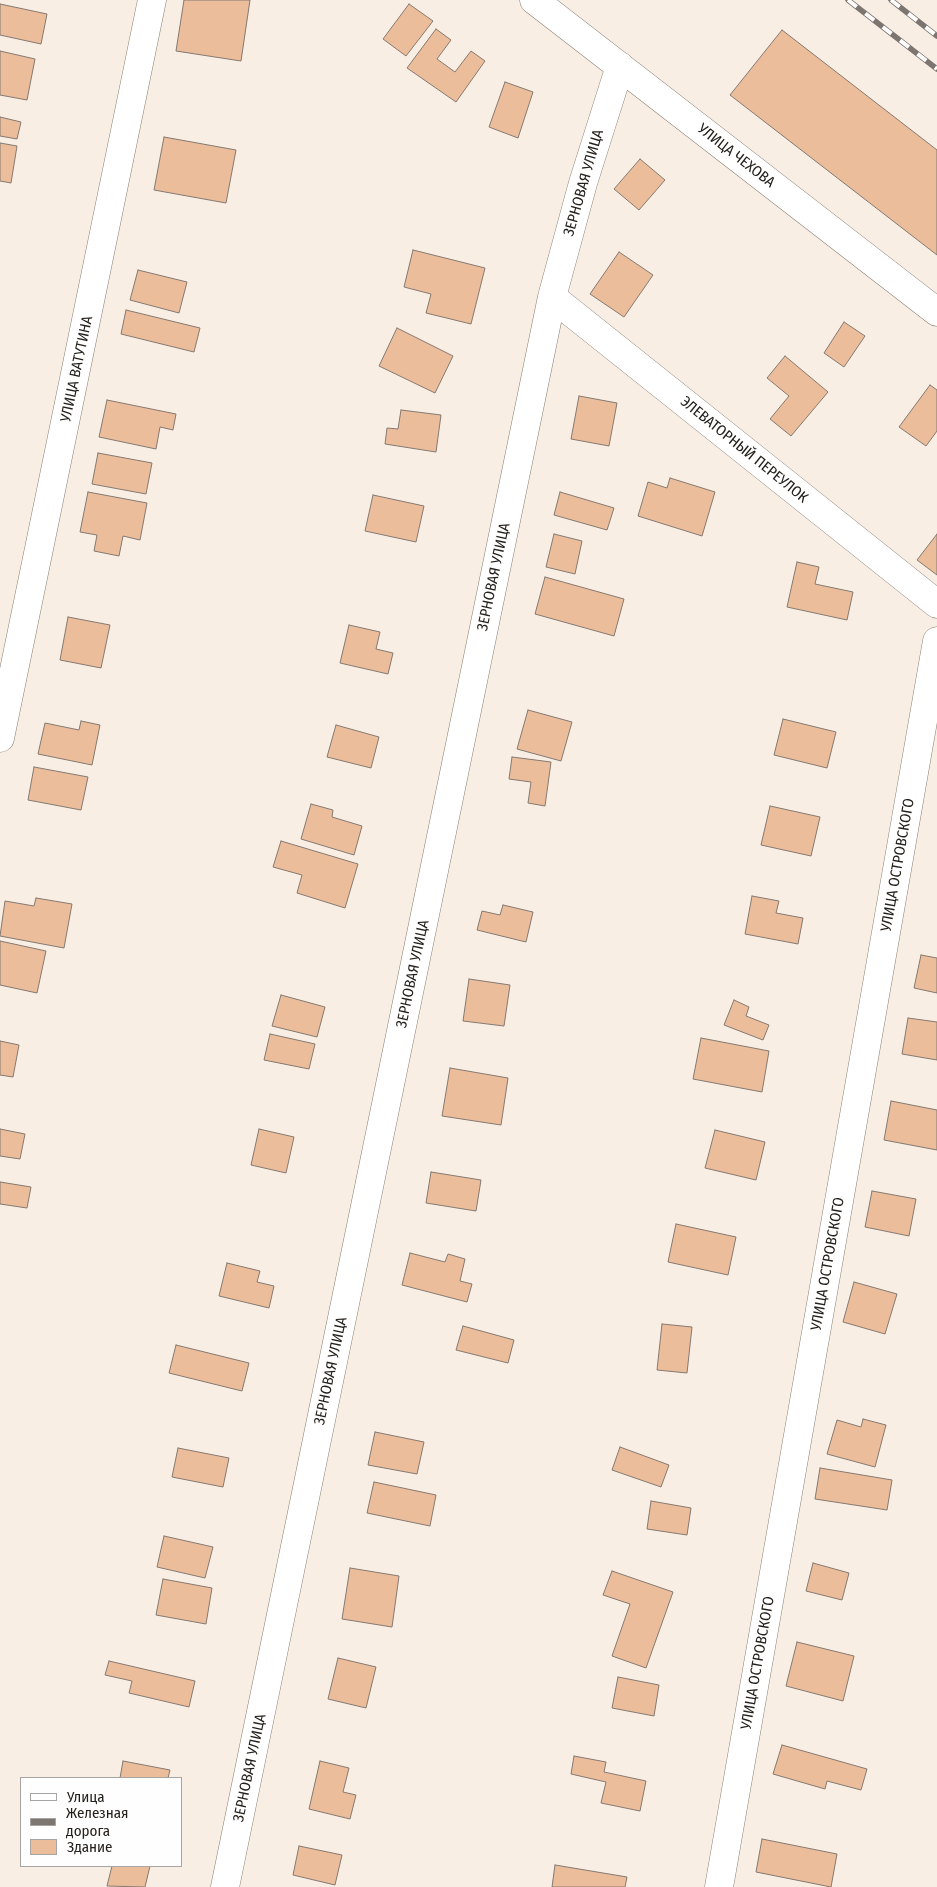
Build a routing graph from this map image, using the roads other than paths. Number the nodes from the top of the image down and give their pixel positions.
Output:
1 (152, 0) edge
2 (534, 0) edge
3 (620, 66) junction
4 (552, 297) junction
5 (937, 312) edge
6 (937, 604) edge
7 (937, 641) edge
8 (8, 663) edge
9 (0, 738) edge
10 (225, 1887) edge
11 (719, 1887) edge

1 - 8 street, УЛИЦА ВАТУТИНА
2 - 3 street, УЛИЦА ЧЕХОВА
3 - 4 street, ЗЕРНОВАЯ УЛИЦА
3 - 5 street, УЛИЦА ЧЕХОВА
4 - 6 street, ЭЛЕВАТОРНЫЙ ПЕРЕУЛОК
4 - 10 street, ЗЕРНОВАЯ УЛИЦА
7 - 11 street, УЛИЦА ОСТРОВСКОГО
8 - 9 street, УЛИЦА ВАТУТИНА

